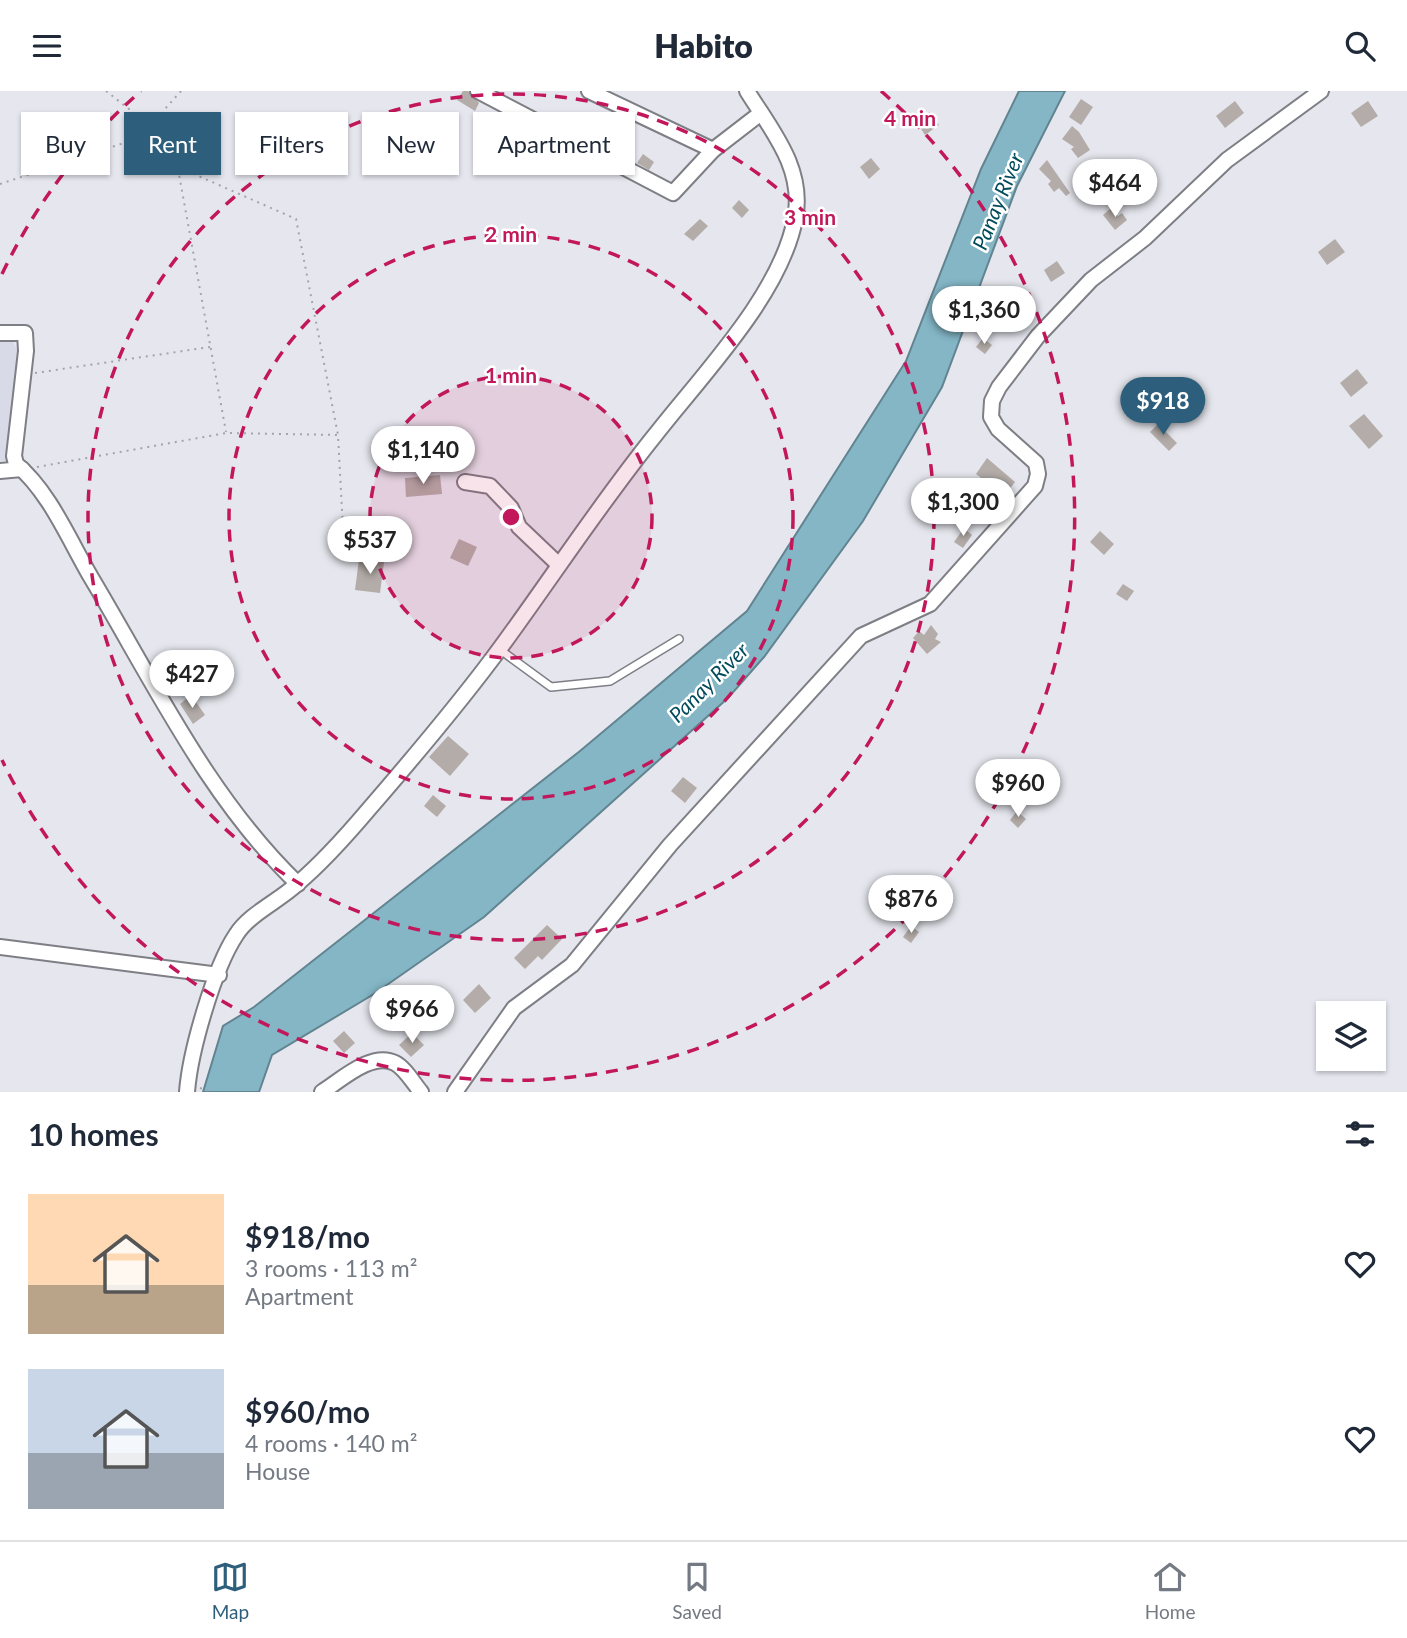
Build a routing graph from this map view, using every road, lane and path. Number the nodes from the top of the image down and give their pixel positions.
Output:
1 (106, 91) edge
2 (181, 91) edge
3 (478, 91) edge
4 (589, 91) edge
5 (747, 91) edge
6 (1321, 91) edge
7 (133, 112) edge
8 (164, 112) edge
9 (761, 113) junction
10 (124, 143) edge
11 (713, 150) junction
12 (179, 175) edge
13 (196, 175) edge
14 (0, 184) edge
15 (0, 333) edge
16 (211, 347) junction
17 (24, 375) junction
18 (226, 433) junction
19 (338, 435) junction
20 (22, 469) junction
21 (0, 471) edge
22 (465, 482) dead end
23 (343, 529) dead end
24 (559, 565) junction
25 (679, 639) dead end
26 (499, 649) junction
27 (298, 884) junction
28 (0, 947) edge
29 (219, 975) junction
30 (191, 1090) edge
31 (213, 1092) edge
32 (322, 1092) edge
33 (421, 1092) edge
34 (455, 1092) edge

1 - 7 path
2 - 8 path
3 - 11 street
4 - 11 street
5 - 9 street
6 - 34 street
9 - 11 street
9 - 24 street
10 - 14 path
12 - 16 path
13 - 19 path
15 - 17 street
16 - 17 path
16 - 18 path
17 - 20 street
18 - 19 path
18 - 20 path
19 - 23 path
20 - 21 street
20 - 27 street
22 - 24 street
24 - 26 street
25 - 26 lane
26 - 27 street
27 - 29 street
28 - 29 street
29 - 30 street
30 - 31 path
32 - 33 street

